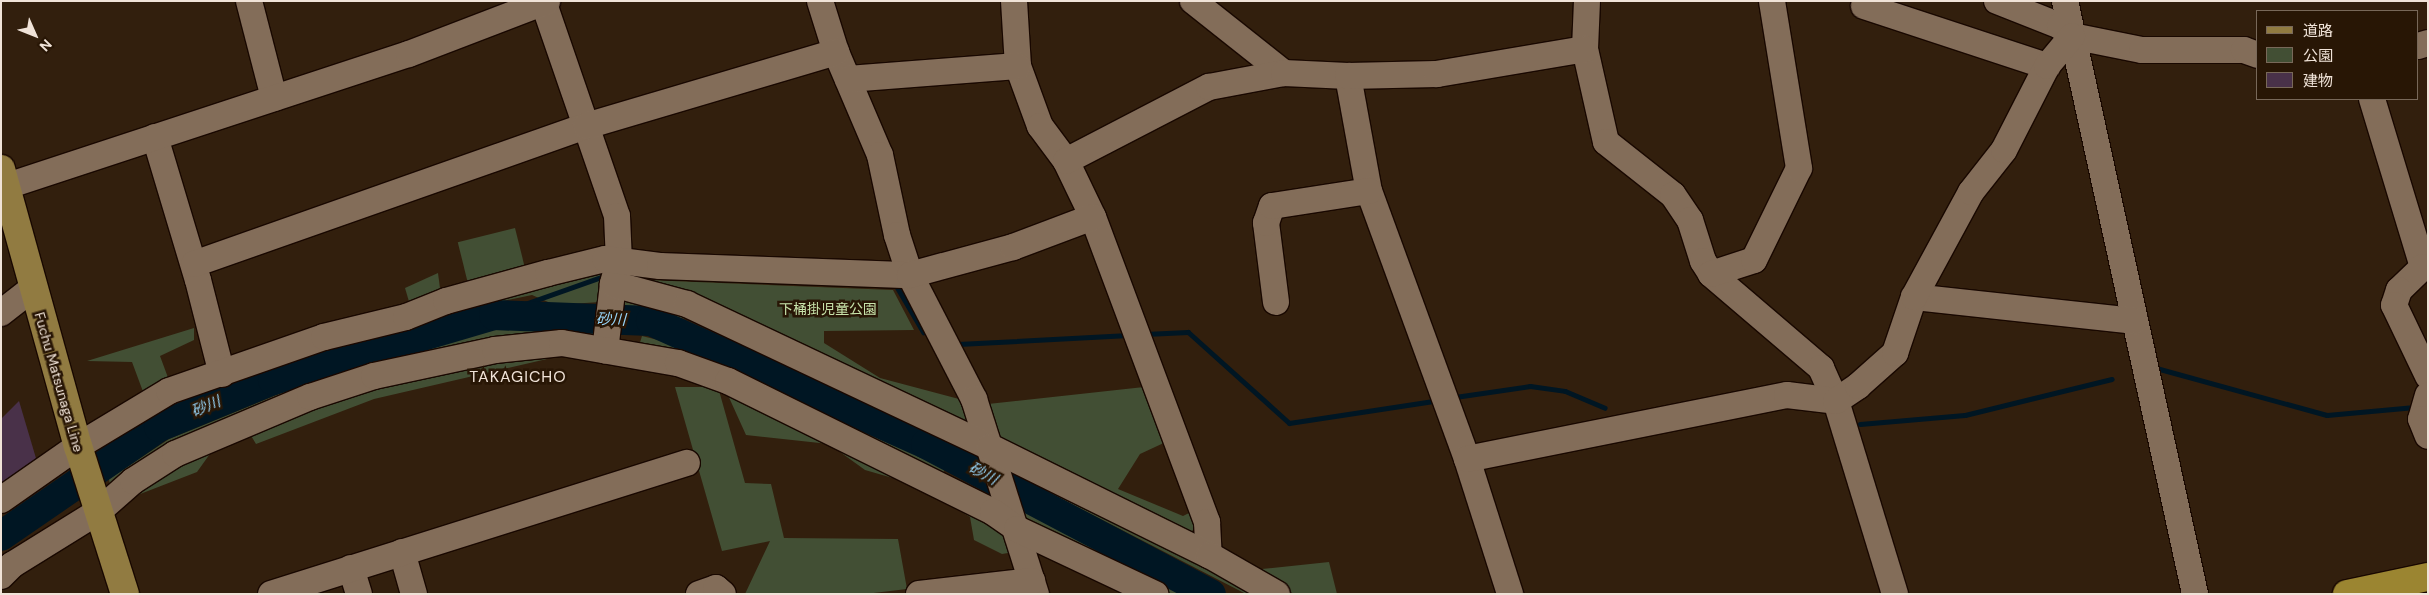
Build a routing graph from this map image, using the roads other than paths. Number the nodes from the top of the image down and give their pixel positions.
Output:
1 (249, 1) edge
2 (820, 1) edge
3 (1014, 1) edge
4 (1193, 1) edge
5 (1587, 1) edge
6 (1772, 1) edge
7 (1997, 1) edge
8 (544, 2) edge
9 (2070, 3) edge
10 (1864, 6) dead end
11 (2072, 36) junction
12 (1585, 49) junction
13 (836, 52) junction
14 (2256, 53) edge
15 (1018, 66) junction
16 (2047, 66) junction
17 (1284, 73) junction
18 (1348, 76) junction
19 (848, 80) junction
20 (274, 98) junction
21 (2372, 100) edge
22 (586, 126) junction
23 (155, 137) junction
24 (1066, 162) junction
25 (3, 181) edge
26 (1369, 191) junction
27 (1093, 217) junction
28 (194, 264) junction
29 (616, 272) junction
30 (1711, 274) junction
31 (910, 275) junction
32 (32, 289) junction
33 (1914, 297) junction
34 (1276, 302) dead end
35 (1, 313) edge
36 (2135, 321) junction
37 (605, 351) junction
38 (222, 374) junction
39 (2428, 376) edge
40 (2428, 395) edge
41 (1836, 401) junction
42 (2428, 436) edge
43 (78, 446) junction
44 (990, 447) junction
45 (1467, 459) junction
46 (687, 462) dead end
47 (1, 500) edge
48 (99, 512) junction
49 (1017, 529) junction
50 (402, 552) junction
51 (1208, 555) junction
52 (351, 568) junction
53 (1, 576) edge
54 (2428, 577) edge
55 (1034, 587) edge
56 (125, 594) edge
57 (270, 594) edge
58 (359, 594) edge
59 (414, 594) edge
60 (700, 594) edge
61 (723, 594) edge
62 (920, 594) edge
63 (1155, 594) edge
64 (1277, 594) edge
65 (1510, 594) edge
66 (1895, 594) edge
67 (2195, 594) edge
68 (2347, 594) edge

1 - 20 street
2 - 13 street
3 - 15 street
4 - 17 street
5 - 12 street
6 - 30 street
7 - 11 street
8 - 20 street
8 - 22 street
9 - 11 street
10 - 16 street
11 - 14 street
11 - 16 street
11 - 36 street
12 - 18 street
12 - 30 street
13 - 19 street
13 - 22 street
15 - 19 street
15 - 24 street
16 - 33 street
17 - 18 street
17 - 24 street
18 - 26 street
19 - 31 street
20 - 23 street
21 - 39 street
22 - 28 street
22 - 29 street
23 - 25 street
23 - 28 street
24 - 27 street
25 - 32 main road, Fuchu Matsunaga Line
26 - 34 street
26 - 45 street
27 - 31 street
27 - 51 street
28 - 38 street
29 - 31 street
29 - 37 street
29 - 38 street
29 - 44 street
30 - 41 street
31 - 44 street
32 - 35 street
32 - 43 main road, Fuchu Matsunaga Line
33 - 36 street
33 - 41 street
36 - 67 street
37 - 48 street
37 - 49 street
38 - 43 street
40 - 42 street
41 - 45 street
41 - 66 street
43 - 47 street
43 - 48 main road, Fuchu Matsunaga Line
44 - 49 street
44 - 51 street
45 - 65 street
46 - 50 street
48 - 53 street
48 - 56 main road, Fuchu Matsunaga Line
49 - 55 street
49 - 63 street
50 - 52 street
50 - 59 street
51 - 64 street
52 - 57 street
52 - 58 street
54 - 68 highway
55 - 62 street
60 - 61 street

